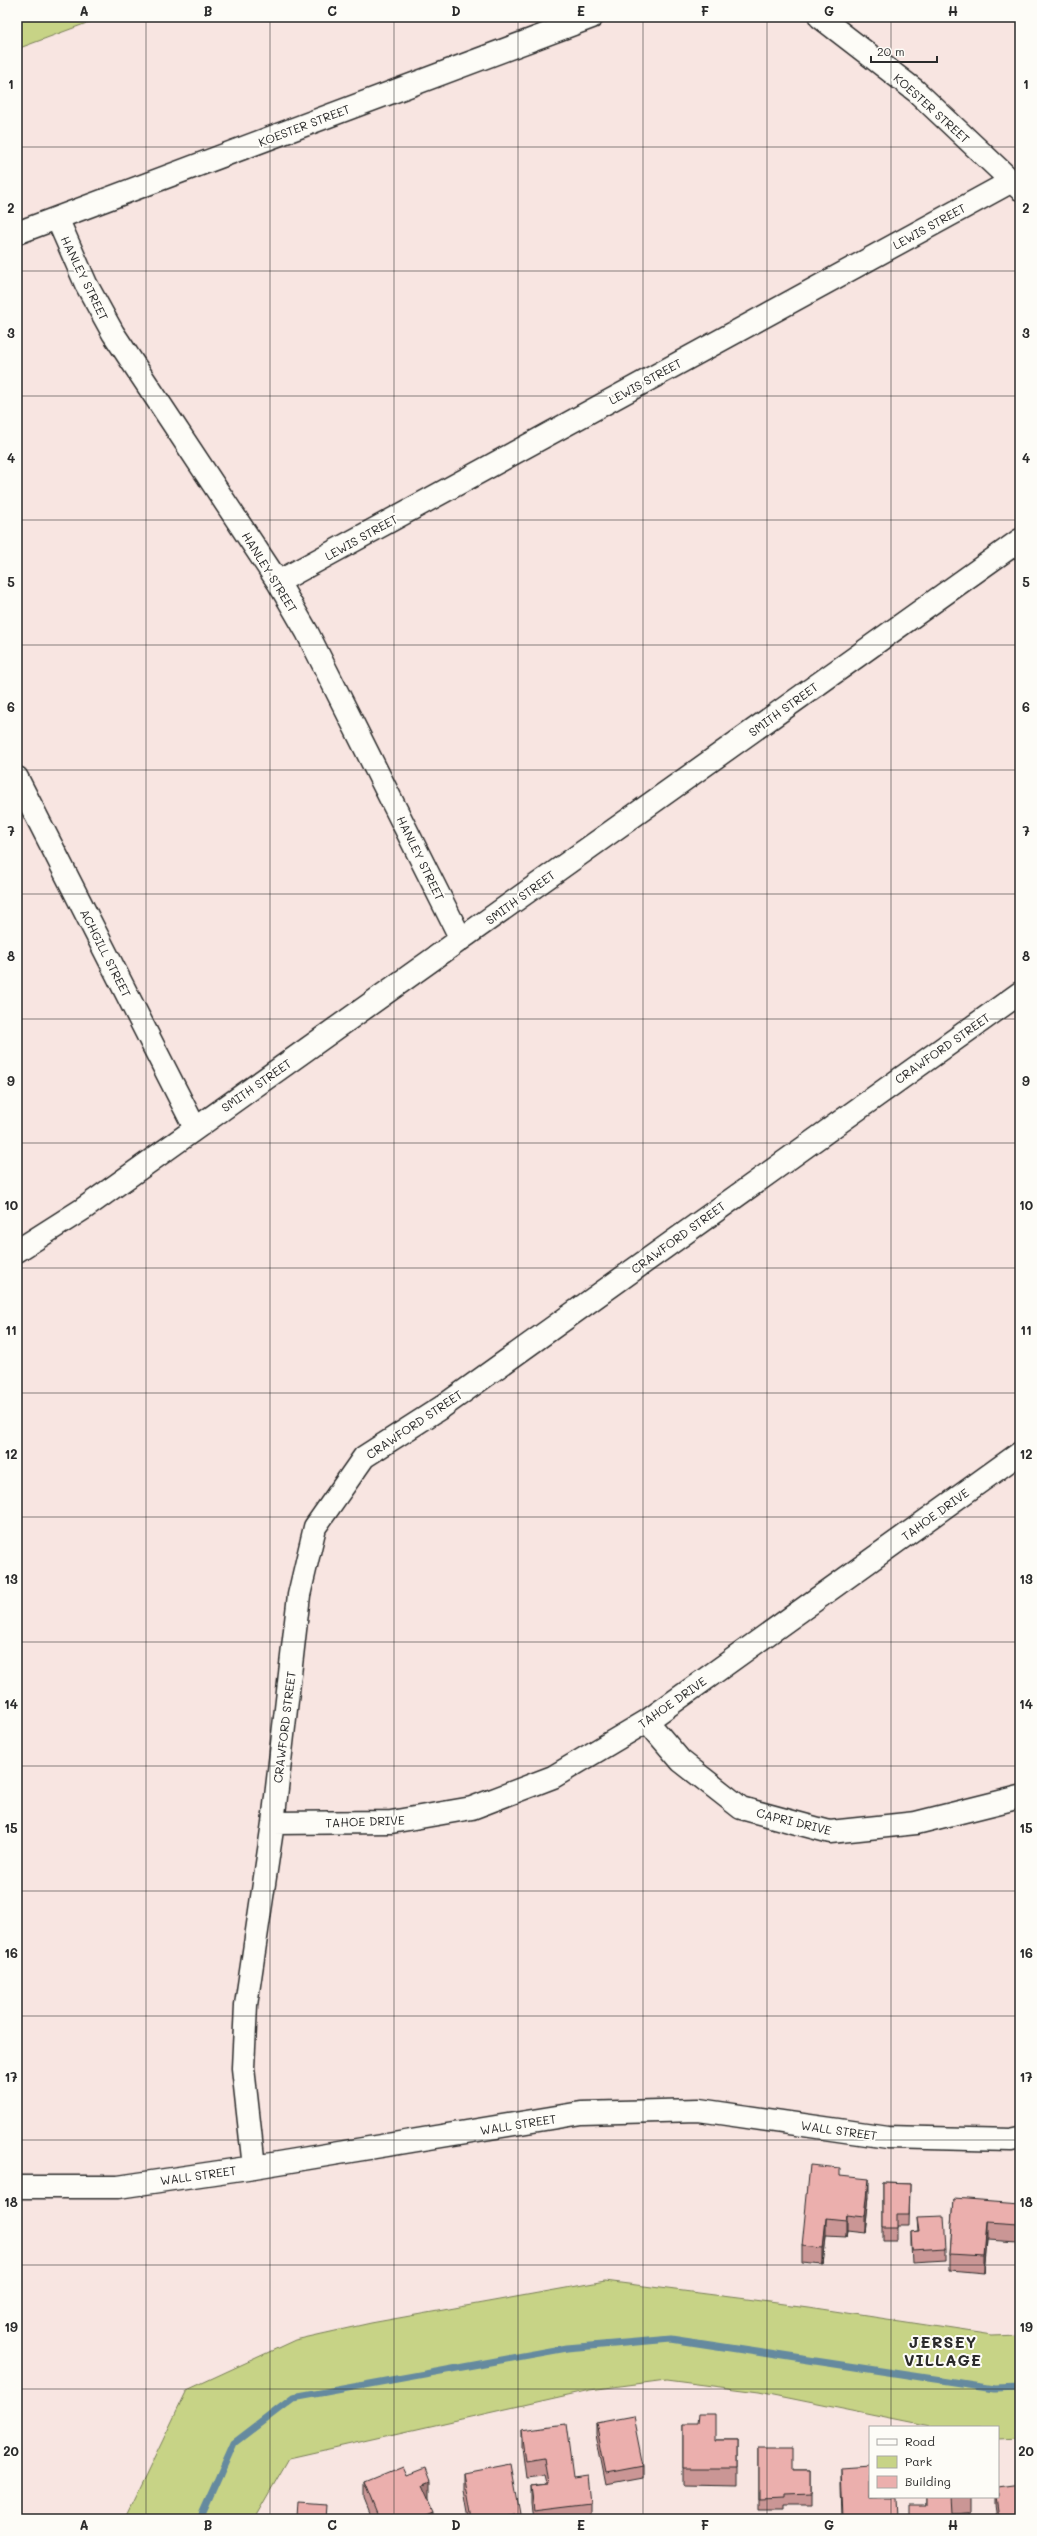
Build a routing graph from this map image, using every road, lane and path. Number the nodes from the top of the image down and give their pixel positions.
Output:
1 (592, 17) edge
2 (820, 17) edge
3 (1016, 185) edge
4 (57, 218) junction
5 (17, 233) edge
6 (1020, 540) edge
7 (278, 582) junction
8 (17, 778) edge
9 (461, 939) junction
10 (1020, 993) edge
11 (195, 1128) junction
12 (17, 1251) edge
13 (1020, 1453) edge
14 (647, 1721) junction
15 (1020, 1797) edge
16 (273, 1823) junction
17 (1020, 2138) edge
18 (254, 2167) junction
19 (17, 2187) edge

1 - 4 street, KOESTER STREET
2 - 3 street, KOESTER STREET
3 - 7 street, LEWIS STREET
4 - 5 street, KOESTER STREET
4 - 7 street, HANLEY STREET
6 - 9 street, SMITH STREET
7 - 9 street, HANLEY STREET
8 - 11 street, ACHGILL STREET
9 - 11 street, SMITH STREET
10 - 16 street, CRAWFORD STREET
11 - 12 street, SMITH STREET
13 - 14 street, TAHOE DRIVE
14 - 15 street, CAPRI DRIVE
14 - 16 street, TAHOE DRIVE
16 - 18 street, CRAWFORD STREET
17 - 18 street, WALL STREET
18 - 19 street, WALL STREET

